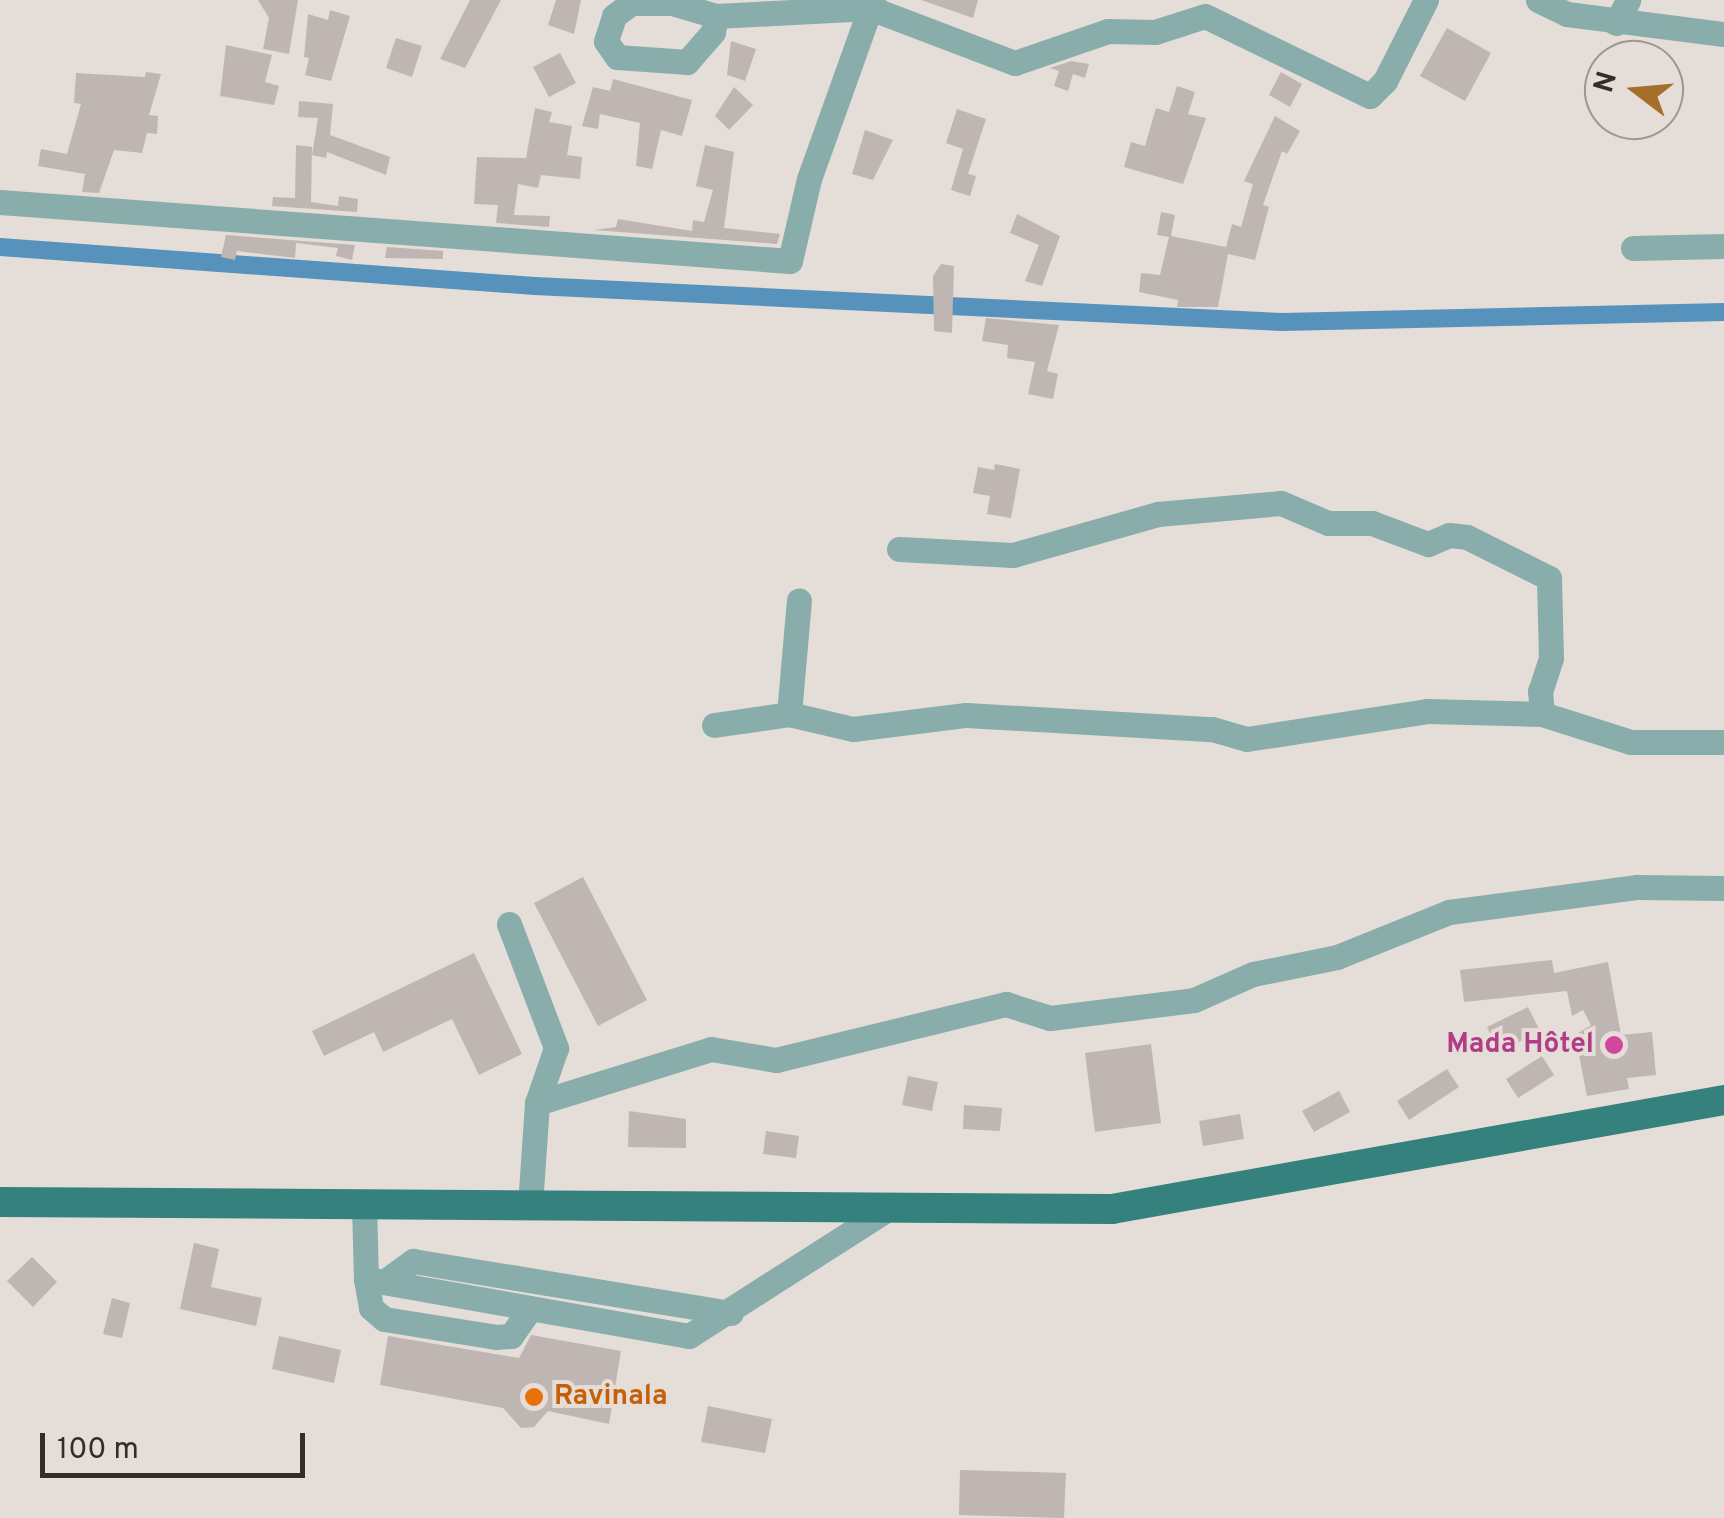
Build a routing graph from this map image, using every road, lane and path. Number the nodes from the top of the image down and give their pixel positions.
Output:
1 (1426, 0) edge
2 (1538, 0) edge
3 (872, 4) edge
4 (1622, 11) edge
5 (716, 16) dead end
6 (1724, 34) edge
7 (0, 202) edge
8 (1724, 246) edge
9 (1633, 248) dead end
10 (899, 549) dead end
11 (799, 600) dead end
12 (789, 714) junction
13 (1542, 714) junction
14 (714, 724) dead end
15 (1724, 742) edge
16 (1724, 888) edge
17 (509, 924) dead end
18 (1724, 1100) edge
19 (537, 1103) junction
20 (0, 1202) edge
21 (364, 1204) junction
22 (530, 1204) junction
23 (892, 1206) junction
24 (375, 1280) junction
25 (530, 1309) junction
26 (730, 1312) junction

1 - 3 street
2 - 4 street
3 - 5 street
3 - 7 street
4 - 6 street
8 - 9 street
10 - 13 street
11 - 12 street
12 - 13 street
12 - 14 street
13 - 15 street
16 - 19 street
17 - 19 street
18 - 23 main road
19 - 22 street
20 - 21 main road
21 - 22 main road
21 - 24 street
22 - 23 main road
23 - 26 street
24 - 25 street
24 - 25 street
24 - 26 street
25 - 26 street

